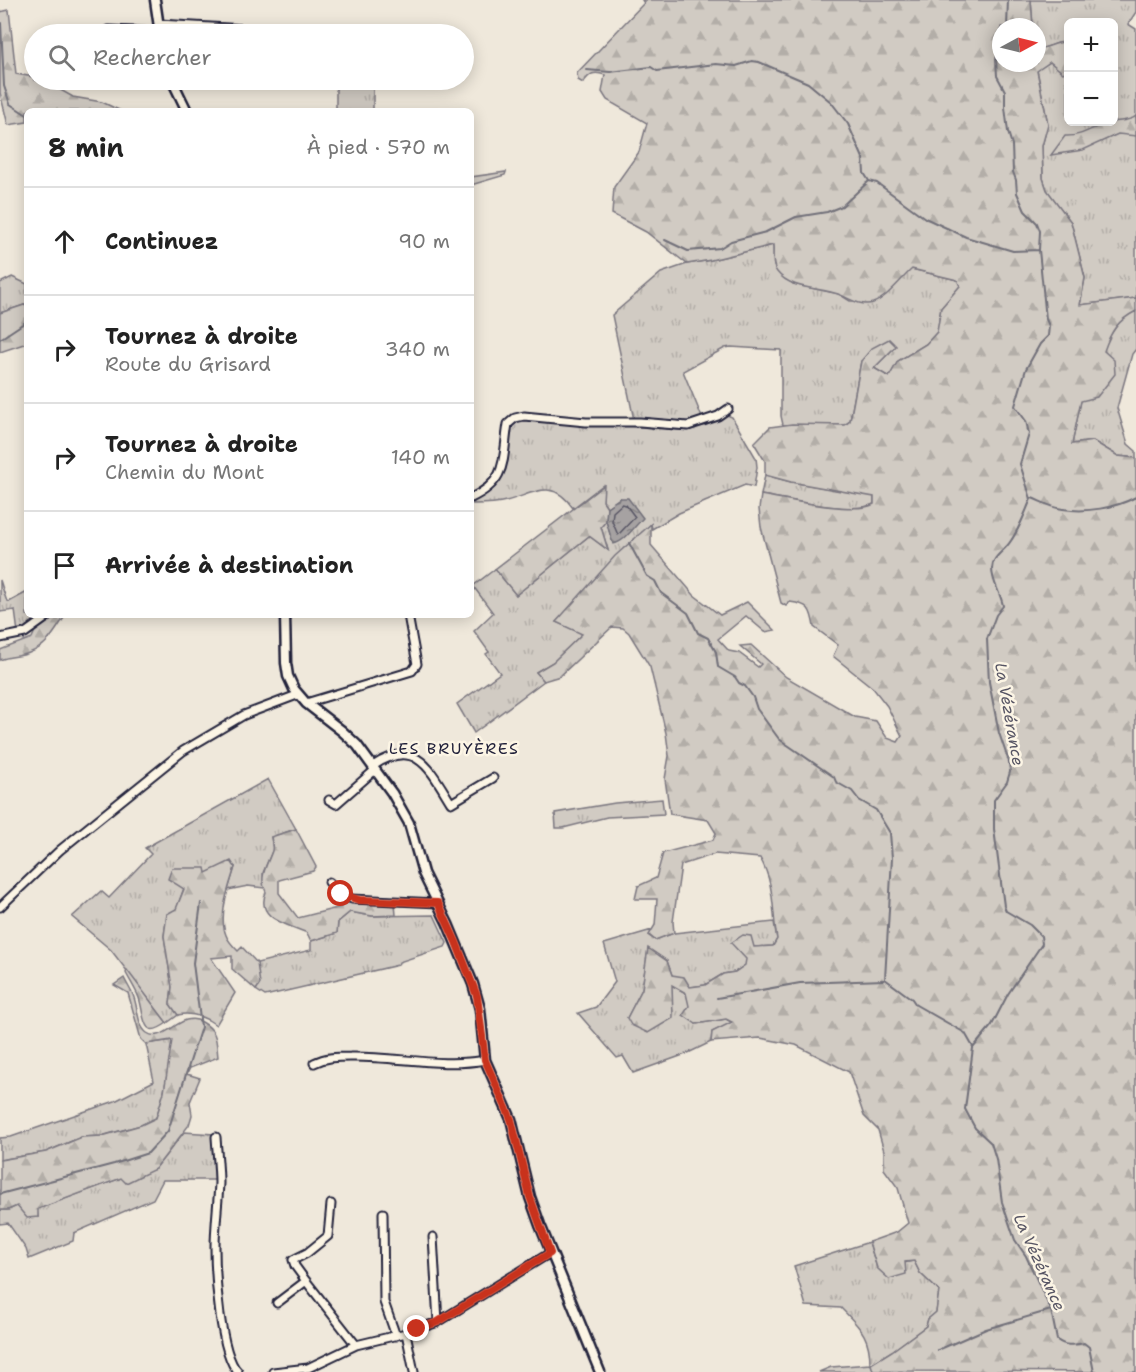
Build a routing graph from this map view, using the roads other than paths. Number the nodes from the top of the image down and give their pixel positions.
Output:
1 (155, 0) edge
2 (159, 24) edge
3 (177, 90) edge
4 (186, 108) edge
5 (728, 409) dead end
6 (474, 496) edge
7 (46, 618) edge
8 (285, 618) edge
9 (409, 618) edge
10 (0, 638) edge
11 (297, 695) junction
12 (306, 703) junction
13 (374, 768) junction
14 (493, 778) dead end
15 (329, 800) dead end
16 (329, 882) dead end
17 (438, 903) junction
18 (0, 907) edge
19 (485, 1060) junction
20 (314, 1063) dead end
21 (216, 1137) dead end
22 (331, 1204) dead end
23 (384, 1213) dead end
24 (433, 1237) dead end
25 (550, 1253) junction
26 (306, 1281) junction
27 (277, 1303) dead end
28 (438, 1322) junction
29 (406, 1333) junction
30 (396, 1336) junction
31 (356, 1346) junction
32 (238, 1372) edge
33 (273, 1372) edge
34 (414, 1372) edge
35 (600, 1372) edge

1 - 2 street
3 - 4 street
5 - 6 street
7 - 10 street
8 - 11 street
9 - 12 street
11 - 12 street
11 - 18 street
12 - 13 street
13 - 14 street
13 - 15 street
13 - 17 street
16 - 17 street
17 - 19 street
19 - 20 street
19 - 25 street
21 - 32 street
22 - 26 street
23 - 30 street
24 - 28 street
25 - 28 street
25 - 35 street
26 - 27 street
26 - 31 street
28 - 29 street
29 - 30 street
29 - 34 street
30 - 31 street
31 - 33 street

